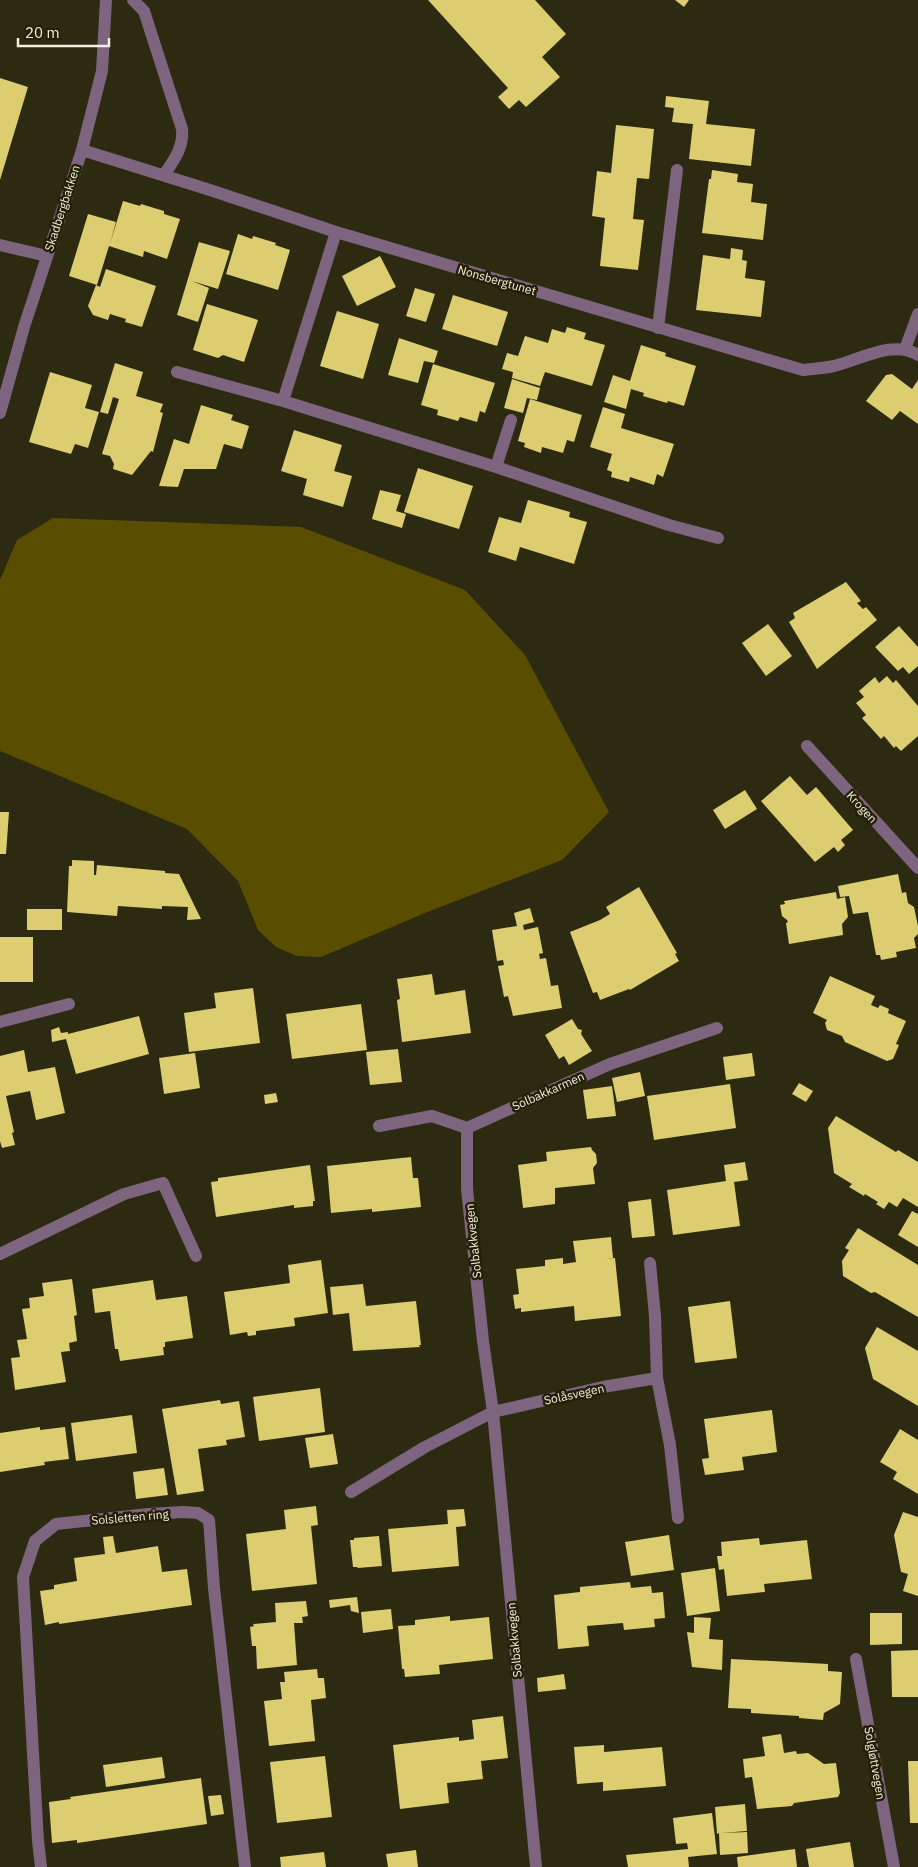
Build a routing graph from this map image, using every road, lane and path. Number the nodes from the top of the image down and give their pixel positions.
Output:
1 (106, 0) edge
2 (133, 0) edge
3 (82, 150) junction
4 (677, 170) dead end
5 (164, 175) junction
6 (336, 232) junction
7 (0, 245) edge
8 (47, 256) junction
9 (918, 314) edge
10 (658, 328) junction
11 (905, 349) junction
12 (918, 355) edge
13 (177, 372) dead end
14 (283, 401) junction
15 (0, 413) edge
16 (511, 420) dead end
17 (496, 467) junction
18 (718, 538) dead end
19 (807, 746) dead end
20 (918, 868) edge
21 (69, 1004) dead end
22 (0, 1022) edge
23 (717, 1028) dead end
24 (379, 1126) dead end
25 (467, 1128) junction
26 (0, 1254) edge
27 (196, 1256) dead end
28 (650, 1263) dead end
29 (656, 1378) junction
30 (493, 1412) junction
31 (351, 1492) dead end
32 (678, 1518) dead end
33 (856, 1660) dead end
34 (41, 1867) edge
35 (246, 1867) edge
36 (536, 1867) edge
37 (894, 1867) edge

1 - 3 street, Skadbergbakken
2 - 5 street
3 - 5 street, Nonsbergtunet
3 - 8 street, Skadbergbakken
4 - 10 street
5 - 6 street, Nonsbergtunet
6 - 10 street, Nonsbergtunet
6 - 14 street
7 - 8 street
8 - 15 street, Skadbergbakken
9 - 11 street
10 - 11 street, Nonsbergtunet
11 - 12 street
13 - 14 street
14 - 17 street
16 - 17 street
17 - 18 street
19 - 20 street, Krogen
21 - 22 street
23 - 25 street, Solbakkarmen
24 - 25 street
25 - 30 street, Solbakkvegen
26 - 27 street
28 - 29 street
29 - 30 street, Solåsvegen
29 - 32 street
30 - 31 street
30 - 36 street, Solbakkvegen
33 - 37 street, Solgløttvegen
34 - 35 street, Solsletten ring

